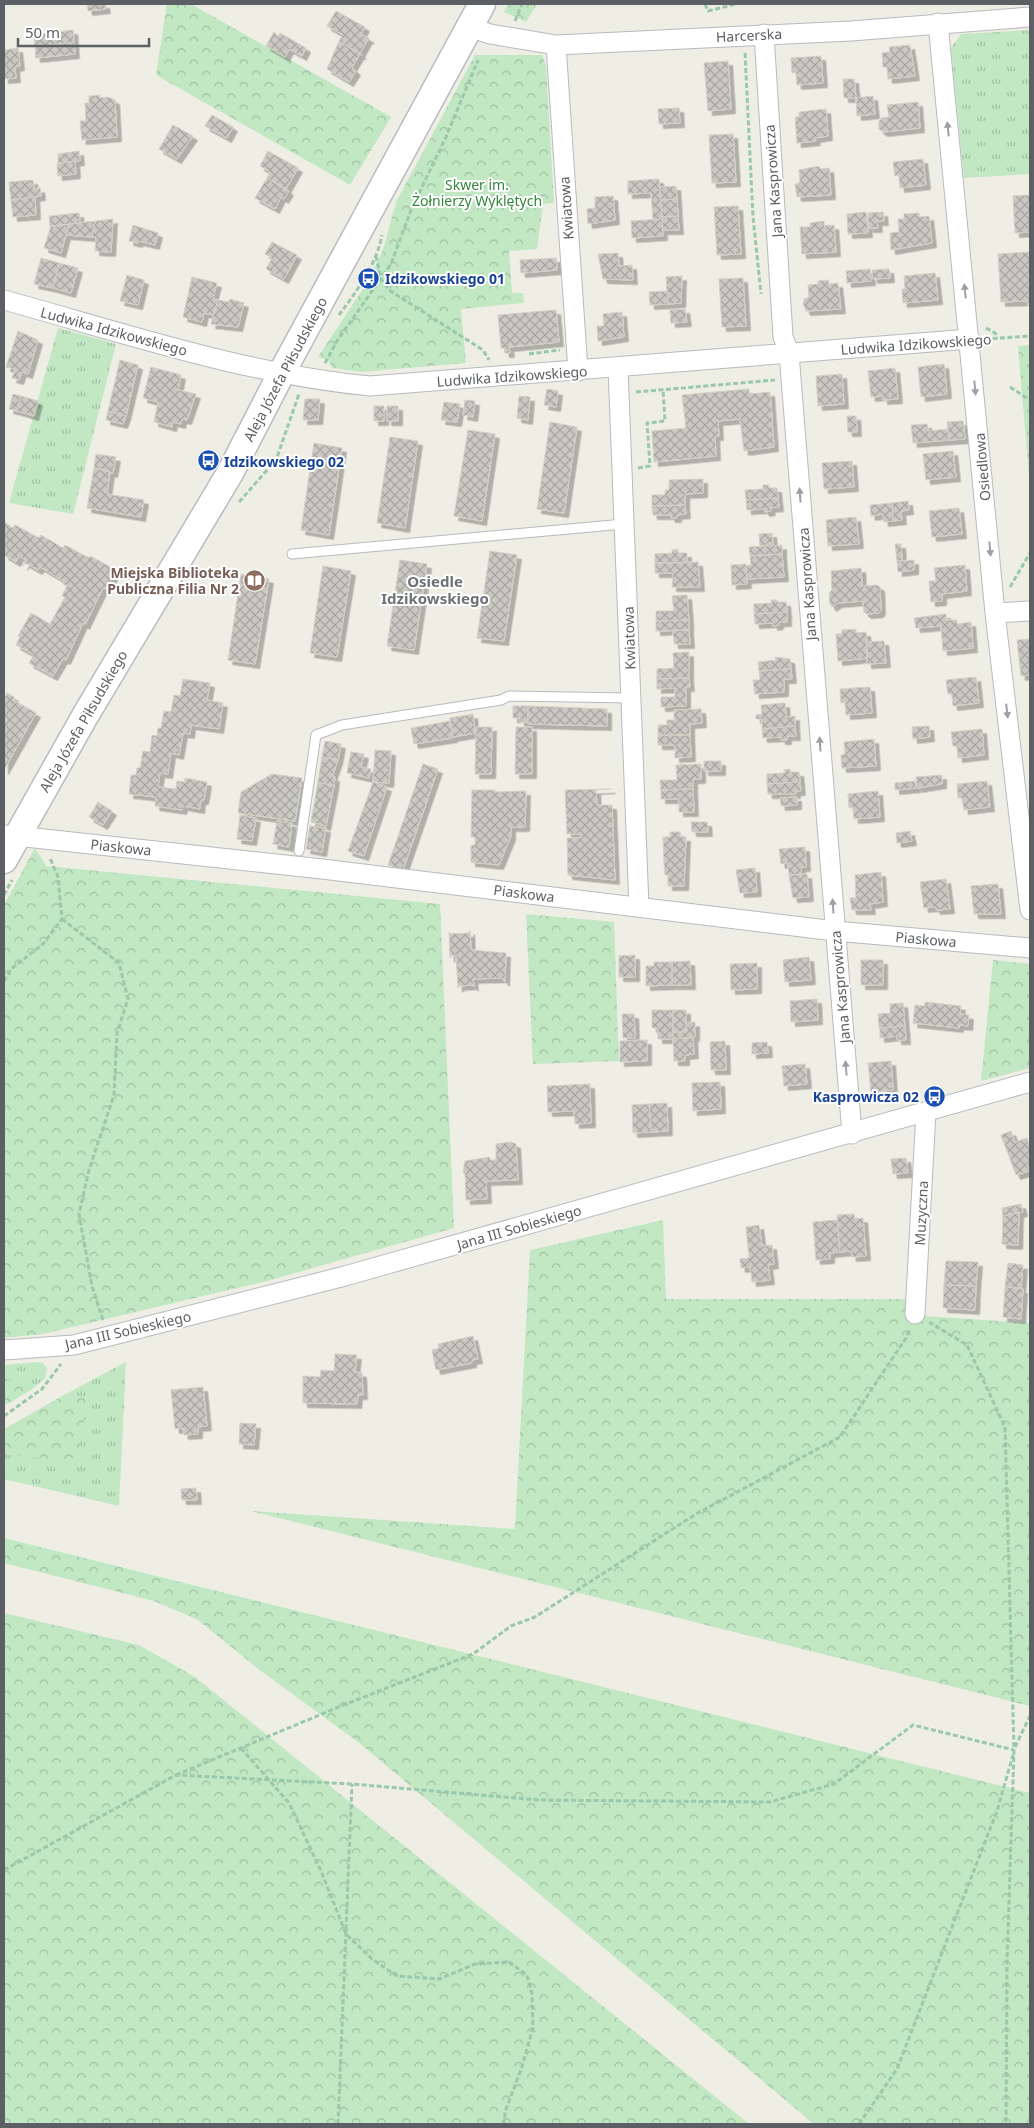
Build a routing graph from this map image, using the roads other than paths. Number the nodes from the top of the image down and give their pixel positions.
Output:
1 (482, 4) edge
2 (1030, 17) edge
3 (938, 23) junction
4 (469, 27) junction
5 (764, 34) junction
6 (556, 45) junction
7 (4, 300) edge
8 (970, 339) junction
9 (789, 352) junction
10 (618, 368) junction
11 (578, 372) junction
12 (281, 374) junction
13 (624, 524) junction
14 (292, 554) dead end
15 (1030, 611) edge
16 (995, 613) junction
17 (631, 698) junction
18 (19, 836) edge
19 (299, 851) dead end
20 (4, 860) edge
21 (639, 907) junction
22 (1030, 910) edge
23 (835, 931) junction
24 (1030, 948) edge
25 (1030, 1082) edge
26 (926, 1112) junction
27 (852, 1134) junction
28 (916, 1314) road end
29 (4, 1350) edge

1 - 4 main road, Aleja Józefa Piłsudskiego
2 - 3 street, Harcerska
3 - 5 street, Harcerska
8 -> 3 street, Osiedlowa
4 - 6 street, Harcerska
4 - 12 main road, Aleja Józefa Piłsudskiego
5 - 6 street, Harcerska
5 - 9 street, Jana Kasprowicza
6 - 11 street, Kwiatowa
7 - 12 street, Ludwika Idzikowskiego
8 - 9 street, Ludwika Idzikowskiego
8 -> 16 street, Osiedlowa
9 - 10 street, Ludwika Idzikowskiego
23 -> 9 street, Jana Kasprowicza
10 - 11 street, Ludwika Idzikowskiego
10 - 13 street, Kwiatowa
11 - 12 street, Ludwika Idzikowskiego
12 - 18 main road, Aleja Józefa Piłsudskiego
13 - 14 lane
13 - 17 street, Kwiatowa
15 - 16 street
16 -> 22 street, Osiedlowa
17 - 19 lane
17 - 21 street, Kwiatowa
18 - 20 main road, Aleja Józefa Piłsudskiego
18 - 21 street, Piaskowa
21 - 23 street, Piaskowa
23 - 24 street, Piaskowa
27 -> 23 street, Jana Kasprowicza
25 - 26 street, Jana III Sobieskiego
26 - 27 street, Jana III Sobieskiego
26 - 28 street, Muzyczna
27 - 29 street, Jana III Sobieskiego

